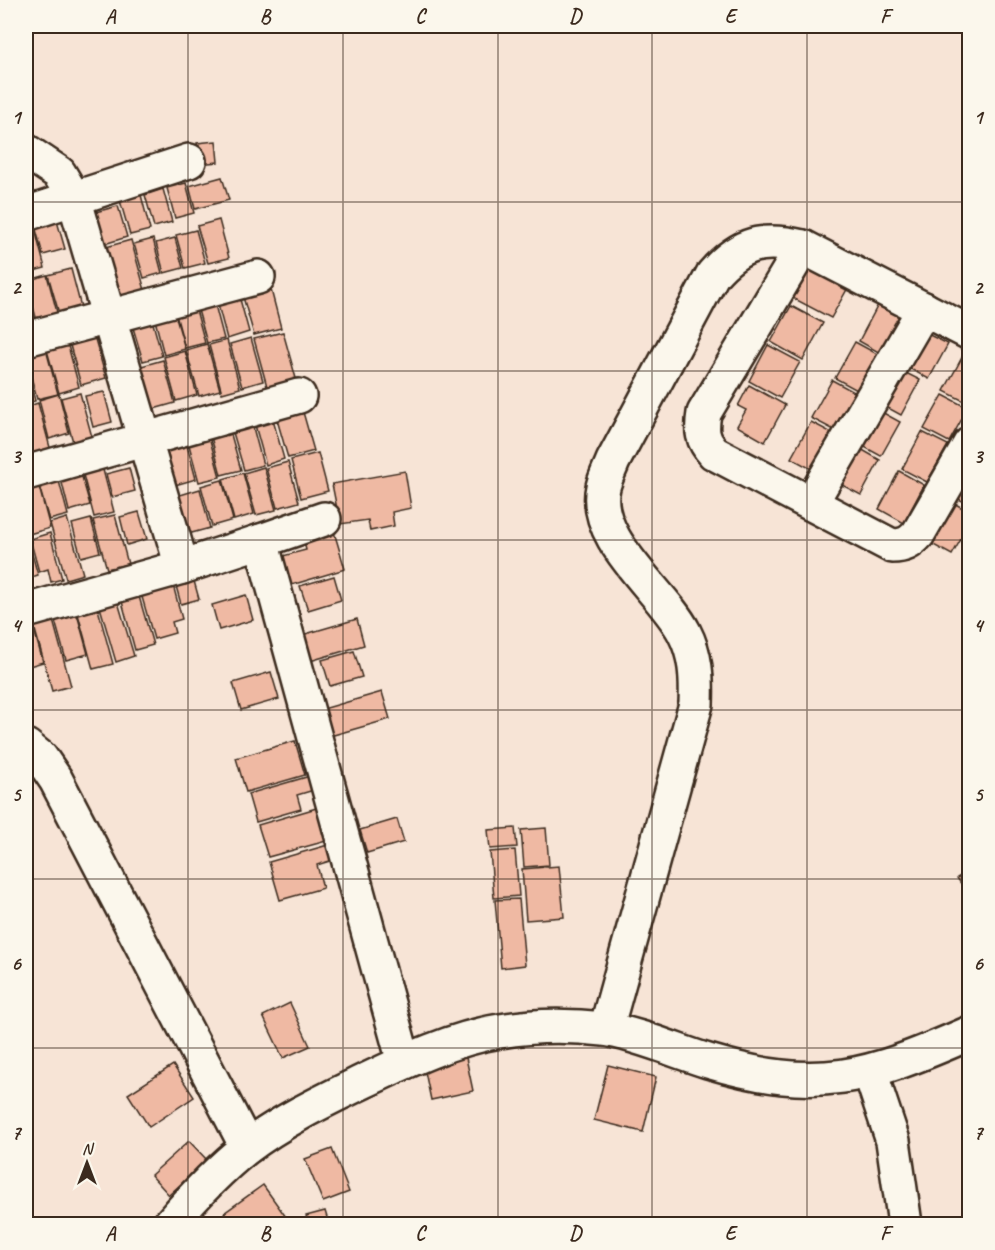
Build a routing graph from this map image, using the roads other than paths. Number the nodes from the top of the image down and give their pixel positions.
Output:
1 (26, 151) edge
2 (189, 161) dead end
3 (74, 198) junction
4 (26, 214) edge
5 (803, 247) junction
6 (258, 277) dead end
7 (924, 309) junction
8 (108, 318) junction
9 (969, 333) edge
10 (26, 339) edge
11 (299, 396) dead end
12 (144, 441) junction
13 (969, 444) edge
14 (26, 473) edge
15 (811, 503) junction
16 (324, 519) dead end
17 (261, 541) junction
18 (182, 567) junction
19 (26, 610) edge
20 (26, 746) edge
21 (606, 1029) junction
22 (969, 1033) edge
23 (404, 1062) junction
24 (870, 1072) junction
25 (247, 1147) junction
26 (170, 1224) edge
27 (905, 1224) edge

1 - 3 street
2 - 3 street
3 - 4 street
3 - 8 street
5 - 7 street
5 - 15 street
5 - 21 street
6 - 8 street
7 - 9 street
7 - 15 street
8 - 10 street
8 - 12 street
11 - 12 street
12 - 14 street
12 - 18 street
13 - 15 street
16 - 17 street
17 - 18 street
17 - 23 street
18 - 19 street
20 - 25 street
21 - 23 street
21 - 24 street
22 - 24 street
23 - 25 street
24 - 27 street
25 - 26 street

